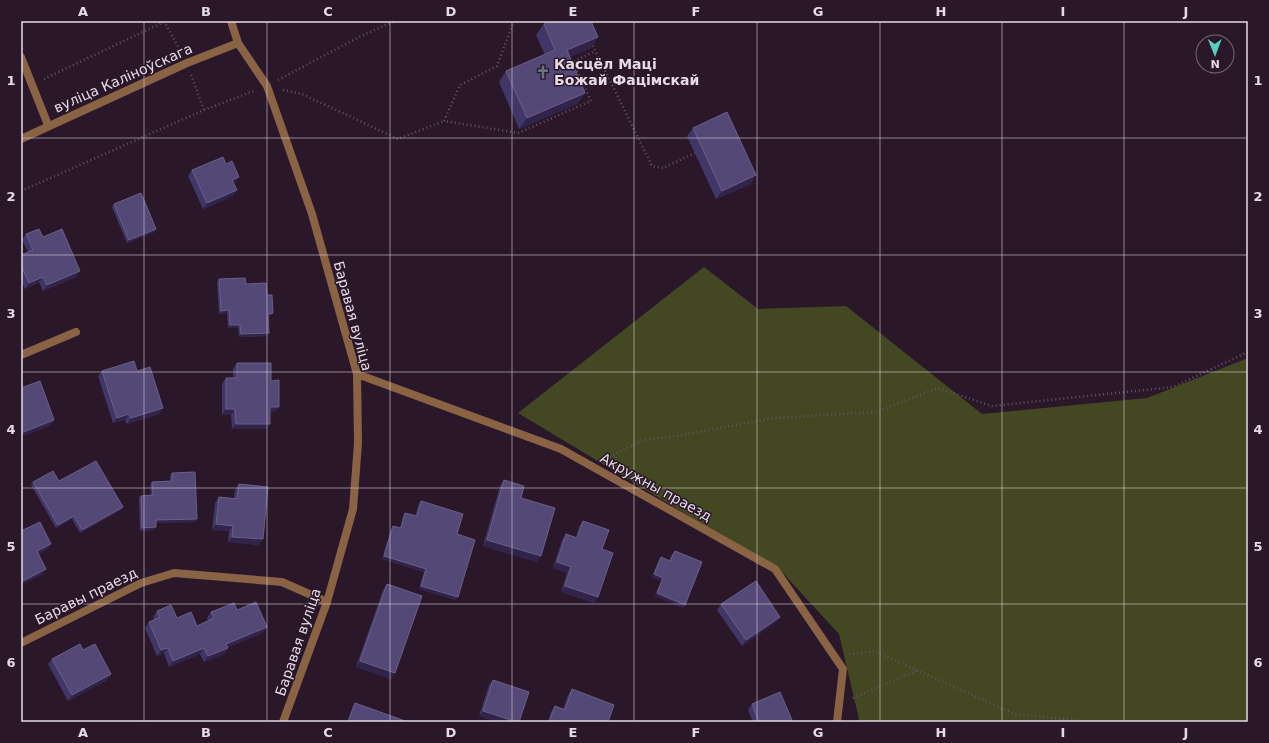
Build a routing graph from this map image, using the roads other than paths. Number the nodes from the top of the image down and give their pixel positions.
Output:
1 (231, 21) edge
2 (238, 43) junction
3 (21, 57) edge
4 (48, 125) junction
5 (21, 139) edge
6 (76, 332) dead end
7 (21, 355) edge
8 (357, 374) junction
9 (327, 602) junction
10 (21, 643) edge
11 (283, 722) edge
12 (837, 722) edge

1 - 2 street, Баравая вуліца
2 - 4 street, вуліца Каліноўскага
2 - 8 street, Баравая вуліца
3 - 4 street
4 - 5 street, вуліца Каліноўскага
6 - 7 street
8 - 9 street, Баравая вуліца
8 - 12 street, Акружны праезд
9 - 10 street, Баравы праезд
9 - 11 street, Баравая вуліца

